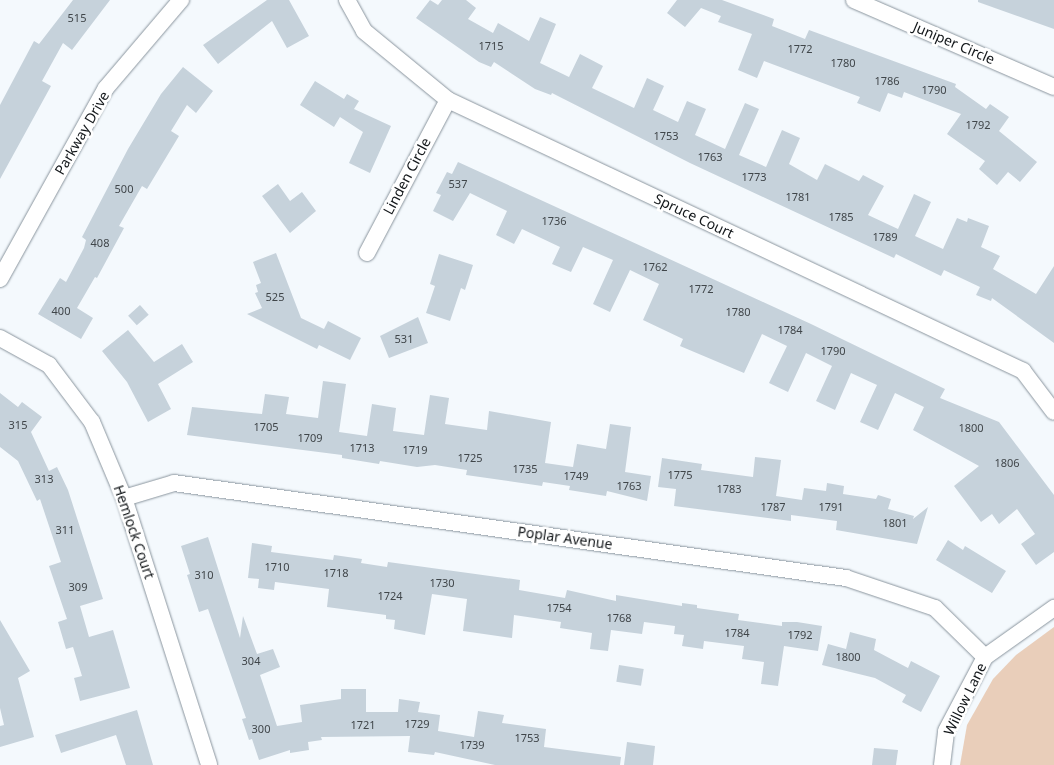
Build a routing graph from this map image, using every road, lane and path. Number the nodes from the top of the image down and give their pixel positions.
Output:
1 (181, 0) edge
2 (347, 0) edge
3 (854, 0) edge
4 (1054, 87) edge
5 (448, 100) junction
6 (367, 253) dead end
7 (0, 278) edge
8 (0, 338) edge
9 (1054, 412) edge
10 (124, 498) junction
11 (1054, 608) edge
12 (985, 657) junction
13 (209, 765) edge
14 (942, 765) edge

1 - 7 street, Parkway Drive
2 - 5 street, Spruce Court
3 - 4 street, Juniper Circle
5 - 6 street, Linden Circle
5 - 9 street, Spruce Court
8 - 10 street, Hemlock Court
10 - 12 street, Poplar Avenue
10 - 13 street, Hemlock Court
11 - 12 street, Willow Lane
12 - 14 street, Willow Lane

